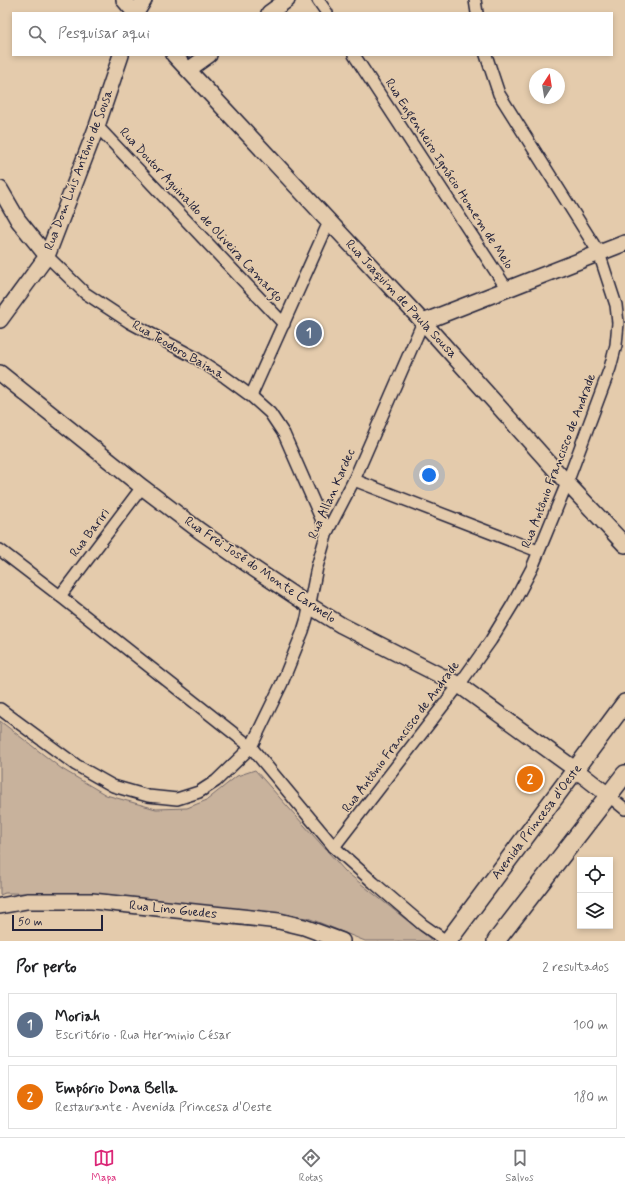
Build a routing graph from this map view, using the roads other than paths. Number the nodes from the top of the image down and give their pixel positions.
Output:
1 (124, 0) edge
2 (144, 0) edge
3 (287, 0) edge
4 (318, 0) edge
5 (475, 0) edge
6 (135, 12) edge
7 (137, 12) edge
8 (269, 12) edge
9 (326, 12) edge
10 (477, 12) edge
11 (121, 56) edge
12 (175, 56) edge
13 (208, 56) edge
14 (355, 56) edge
15 (486, 56) edge
16 (188, 70) junction
17 (97, 126) junction
18 (0, 189) edge
19 (330, 222) junction
20 (625, 243) edge
21 (599, 253) junction
22 (47, 256) junction
23 (507, 289) junction
24 (0, 320) edge
25 (423, 322) junction
26 (284, 324) junction
27 (0, 373) edge
28 (251, 396) junction
29 (354, 480) junction
30 (567, 483) junction
31 (142, 486) junction
32 (327, 532) junction
33 (625, 545) edge
34 (0, 550) edge
35 (538, 552) junction
36 (60, 596) junction
37 (310, 606) junction
38 (459, 685) junction
39 (625, 703) edge
40 (0, 709) edge
41 (251, 747) junction
42 (576, 770) junction
43 (625, 774) edge
44 (608, 795) junction
45 (625, 809) edge
46 (334, 847) junction
47 (0, 906) edge
48 (342, 941) edge
49 (447, 941) edge
50 (496, 941) edge

1 - 6 street
2 - 7 street
3 - 8 street
4 - 9 street
5 - 10 street
11 - 17 street, Rua Dom Luís Antônio de Sousa
12 - 16 street, Rua Joaquim de Paula Sousa
13 - 16 street
14 - 23 street, Rua Engenheiro Ignácio Homem de Melo
15 - 21 street, Rua Antônio Francisco de Andrade
16 - 19 street, Rua Joaquim de Paula Sousa
17 - 22 street, Rua Dom Luís Antônio de Sousa
17 - 26 street, Rua Doutor Aguinaldo de Oliveira Camargo
18 - 22 street, Rua Teodoro Baima
19 - 25 street, Rua Joaquim de Paula Sousa
19 - 26 street
20 - 21 street
21 - 23 street
21 - 30 street, Rua Antônio Francisco de Andrade
22 - 24 street, Rua Dom Luís Antônio de Sousa
22 - 28 street, Rua Teodoro Baima
23 - 25 street
25 - 29 street, Rua Allan Kardec
25 - 30 street, Rua Joaquim de Paula Sousa
26 - 28 street
27 - 31 street, Rua Frei José do Monte Carmelo
28 - 32 street, Rua Teodoro Baima
29 - 32 street, Rua Allan Kardec
29 - 35 street
30 - 33 street, Rua Joaquim de Paula Sousa
30 - 35 street, Rua Antônio Francisco de Andrade
31 - 36 street, Rua Bariri
31 - 37 street, Rua Frei José do Monte Carmelo
32 - 37 street, Rua Allan Kardec
34 - 36 street
35 - 38 street, Rua Antônio Francisco de Andrade
36 - 41 street
37 - 38 street, Rua Frei José do Monte Carmelo
37 - 41 street, Rua Allan Kardec
38 - 42 street, Rua Frei José do Monte Carmelo
38 - 46 street, Rua Antônio Francisco de Andrade
39 - 42 main road, Avenida Princesa d'Oeste
40 - 41 street, Rua Allan Kardec
41 - 46 street
42 - 44 street, Rua Frei José do Monte Carmelo
42 - 49 main road, Avenida Princesa d'Oeste
43 - 44 main road
44 - 45 street
44 - 50 main road
46 - 49 street
47 - 48 street, Rua Lino Guedes

